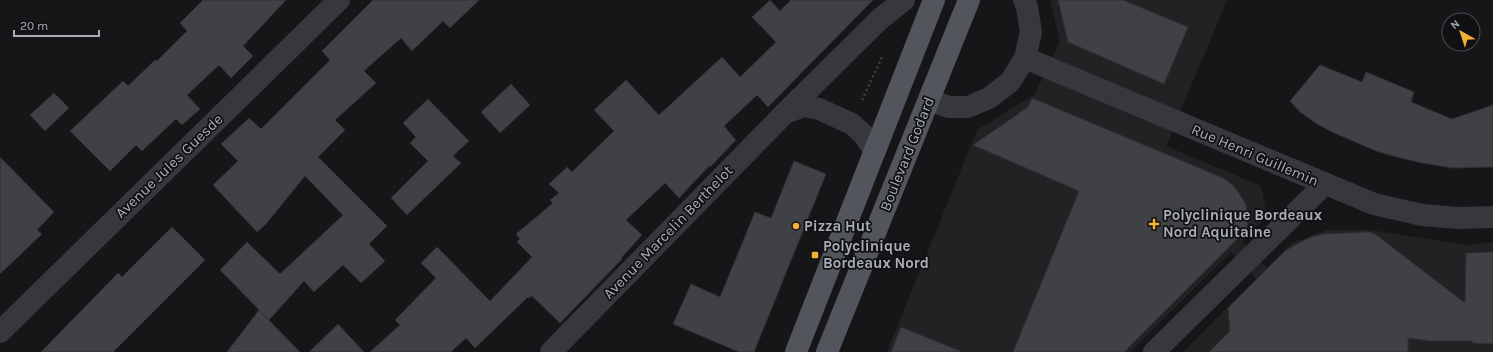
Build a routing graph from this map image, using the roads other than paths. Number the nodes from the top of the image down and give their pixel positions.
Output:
1 (339, 0) edge
2 (904, 0) edge
3 (934, 0) edge
4 (969, 0) edge
5 (1024, 0) edge
6 (1025, 58) junction
7 (928, 100) junction
8 (785, 113) junction
9 (875, 151) junction
10 (1324, 184) junction
11 (1493, 218) edge
12 (0, 332) edge
13 (551, 352) edge
14 (796, 352) edge
15 (827, 352) edge
16 (1154, 352) edge

1 - 12 street, Avenue Jules Guesde
2 - 8 street, Avenue Marcelin Berthelot
3 - 9 main road, Boulevard Godard
4 - 7 main road, Boulevard Godard
5 - 6 street
6 - 7 street
6 - 10 street, Rue Henri Guillemin
7 - 15 main road, Boulevard Godard
8 - 9 street, Avenue Marcelin Berthelot
8 - 13 street, Avenue Marcelin Berthelot
9 - 14 main road, Boulevard Godard
10 - 11 street, Rue Henri Guillemin
10 - 16 street

